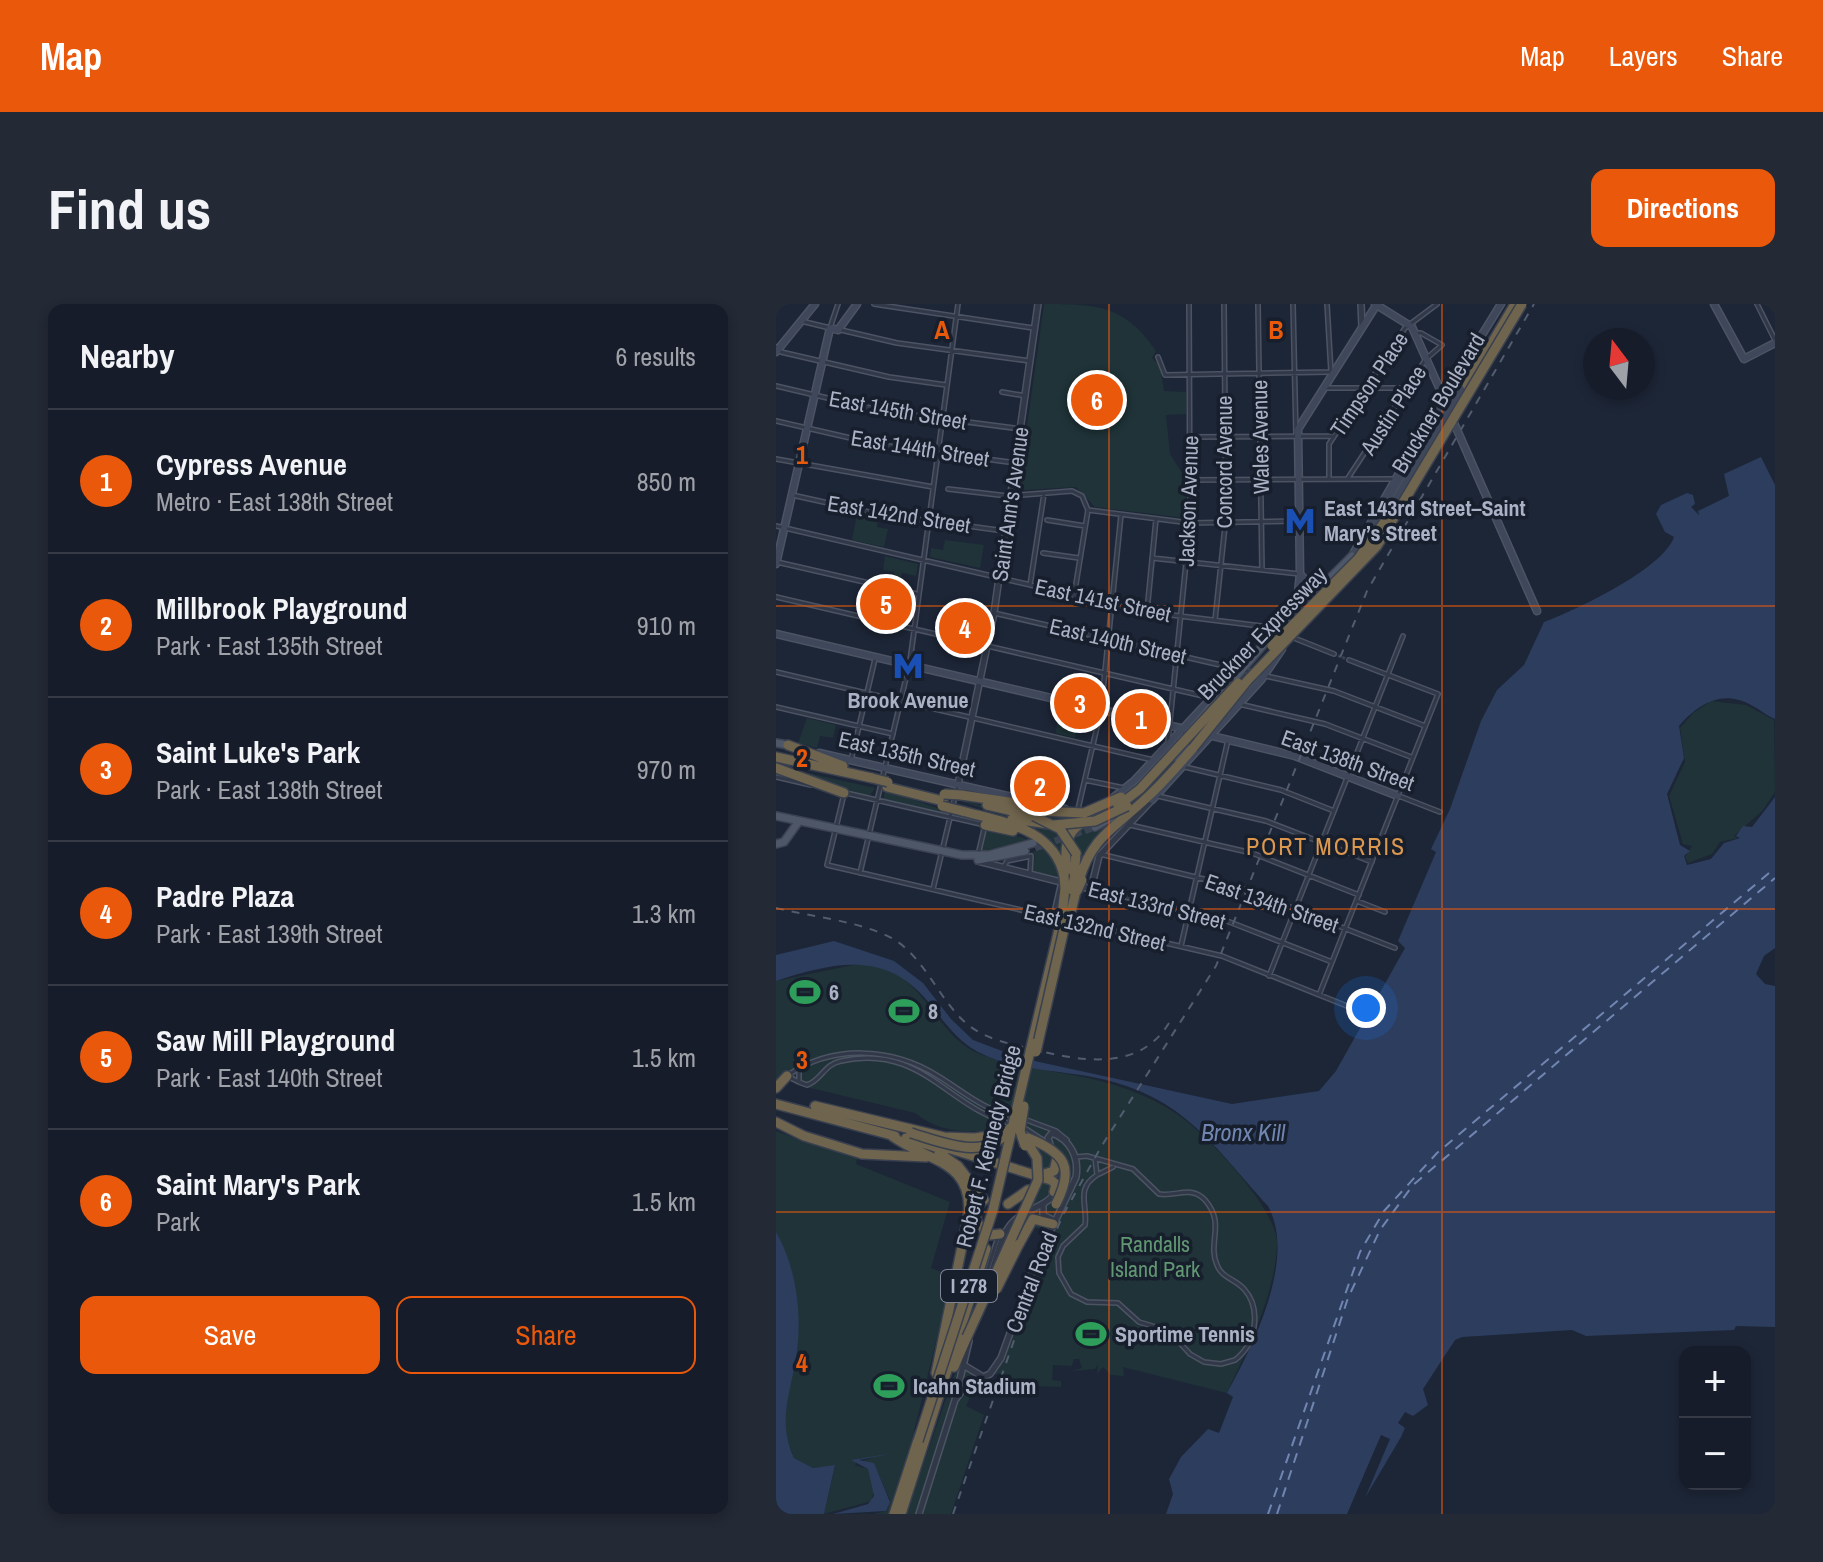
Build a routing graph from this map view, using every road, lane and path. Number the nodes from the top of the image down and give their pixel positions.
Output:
1 (815, 304) edge
2 (838, 304) edge
3 (857, 304) edge
4 (874, 304) edge
5 (958, 304) edge
6 (1038, 304) edge
7 (1189, 304) edge
8 (1224, 304) edge
9 (1258, 304) edge
10 (1293, 304) edge
11 (1327, 304) edge
12 (1361, 304) edge
13 (1376, 304) edge
14 (1437, 304) edge
15 (1501, 304) edge
16 (1517, 304) edge
17 (1714, 304) edge
18 (1757, 304) edge
19 (956, 317) junction
20 (801, 321) junction
21 (1409, 325) junction
22 (1362, 327) junction
23 (1035, 328) junction
24 (834, 329) junction
25 (1415, 333) junction
26 (1775, 342) edge
27 (777, 349) edge
28 (951, 351) junction
29 (1158, 357) dead end
30 (1426, 359) junction
31 (1030, 361) junction
32 (823, 362) junction
33 (1331, 372) junction
34 (1294, 373) junction
35 (1190, 374) junction
36 (1225, 374) junction
37 (1259, 374) junction
38 (947, 385) junction
39 (776, 386) edge
40 (1323, 387) junction
41 (1365, 388) junction
42 (1407, 388) junction
43 (1002, 392) dead end
44 (815, 395) junction
45 (1026, 396) junction
46 (1444, 399) junction
47 (1293, 414) junction
48 (1451, 416) junction
49 (1302, 418) junction
50 (943, 419) junction
51 (776, 421) edge
52 (808, 428) junction
53 (1021, 429) junction
54 (1225, 436) junction
55 (1260, 436) junction
56 (1296, 436) junction
57 (1334, 436) junction
58 (1191, 437) junction
59 (938, 453) junction
60 (776, 459) edge
61 (800, 463) junction
62 (1017, 463) junction
63 (1329, 478) junction
64 (1348, 478) junction
65 (1261, 479) junction
66 (1298, 479) junction
67 (1395, 479) junction
68 (1191, 480) junction
69 (1226, 480) junction
70 (933, 487) junction
71 (948, 489) dead end
72 (1044, 492) junction
73 (1013, 494) junction
74 (792, 495) junction
75 (1403, 497) junction
76 (1088, 510) junction
77 (1387, 512) junction
78 (1121, 515) junction
79 (1156, 519) junction
80 (929, 520) junction
81 (1047, 520) dead end
82 (1299, 521) junction
83 (1226, 522) junction
84 (1261, 522) junction
85 (1190, 523) junction
86 (776, 526) edge
87 (1085, 526) junction
88 (785, 528) junction
89 (1006, 531) junction
90 (1043, 553) dead end
91 (1080, 558) junction
92 (1152, 558) junction
93 (1355, 558) junction
94 (923, 561) junction
95 (1187, 562) junction
96 (776, 563) edge
97 (1221, 566) junction
98 (1262, 570) junction
99 (1300, 574) junction
100 (1350, 574) junction
101 (999, 578) junction
102 (1030, 585) junction
103 (1318, 590) junction
104 (919, 595) junction
105 (1074, 596) junction
106 (776, 597) edge
107 (1317, 602) junction
108 (1112, 605) junction
109 (1537, 611) dead end
110 (1147, 612) junction
111 (1296, 612) junction
112 (994, 613) junction
113 (1181, 616) junction
114 (1215, 620) junction
115 (1263, 626) junction
116 (914, 629) junction
117 (776, 634) edge
118 (1285, 635) junction
119 (1403, 636) dead end
120 (1109, 639) junction
121 (1264, 644) junction
122 (987, 646) junction
123 (1177, 654) junction
124 (1334, 654) tunnel mouth
125 (875, 658) junction
126 (1349, 660) tunnel mouth
127 (909, 665) junction
128 (1240, 670) junction
129 (776, 672) edge
130 (1105, 673) junction
131 (1265, 675) junction
132 (1388, 675) junction
133 (1250, 676) junction
134 (980, 682) junction
135 (1174, 689) junction
136 (867, 694) junction
137 (1215, 700) junction
138 (1240, 700) junction
139 (900, 701) junction
140 (776, 707) edge
141 (1375, 707) junction
142 (1101, 710) junction
143 (972, 719) junction
144 (1170, 726) junction
145 (1425, 726) junction
146 (859, 727) junction
147 (1190, 730) junction
148 (893, 734) junction
149 (1209, 735) junction
150 (1362, 738) junction
151 (1228, 740) junction
152 (776, 743) edge
153 (788, 745) junction
154 (1168, 745) junction
155 (1092, 747) junction
156 (1175, 757) junction
157 (1413, 758) junction
158 (851, 760) junction
159 (1153, 760) junction
160 (776, 763) edge
161 (885, 767) junction
162 (1183, 767) junction
163 (1220, 775) junction
164 (776, 777) edge
165 (1347, 777) junction
166 (871, 780) junction
167 (1085, 780) junction
168 (958, 784) junction
169 (1126, 789) junction
170 (844, 793) junction
171 (1398, 796) junction
172 (1154, 798) junction
173 (877, 801) junction
174 (962, 803) junction
175 (1061, 808) junction
176 (1078, 809) junction
177 (1212, 809) junction
178 (1334, 811) junction
179 (1440, 812) dead end
180 (1034, 813) junction
181 (776, 816) edge
182 (951, 818) junction
183 (799, 821) junction
184 (1091, 823) junction
185 (1128, 824) junction
186 (985, 825) junction
187 (836, 829) junction
188 (869, 837) junction
189 (1205, 842) junction
190 (1322, 843) junction
191 (776, 844) edge
192 (1034, 846) tunnel mouth
193 (1052, 850) junction
194 (942, 853) junction
195 (1100, 854) junction
196 (978, 858) junction
197 (1372, 862) junction
198 (1003, 868) junction
199 (860, 873) junction
200 (1030, 875) junction
201 (1309, 875) junction
202 (1197, 877) junction
203 (1072, 886) junction
204 (933, 889) junction
205 (1091, 889) junction
206 (1359, 895) junction
207 (1357, 901) junction
208 (1295, 909) junction
209 (1188, 912) junction
210 (1385, 912) dead end
211 (1064, 917) junction
212 (1346, 929) junction
213 (1282, 943) junction
214 (1181, 946) junction
215 (1395, 948) dead end
216 (1332, 962) junction
217 (1269, 976) junction
218 (1319, 995) junction
219 (1357, 1010) dead end
220 (1032, 1043) junction
221 (856, 1053) junction
222 (840, 1054) junction
223 (854, 1059) junction
224 (842, 1060) junction
225 (799, 1068) junction
226 (918, 1068) junction
227 (787, 1076) junction
228 (799, 1082) junction
229 (776, 1088) edge
230 (954, 1090) junction
231 (1025, 1099) junction
232 (776, 1101) edge
233 (984, 1108) junction
234 (981, 1114) junction
235 (776, 1122) edge
236 (885, 1124) junction
237 (911, 1133) junction
238 (892, 1136) junction
239 (1026, 1139) junction
240 (1071, 1147) junction
241 (1051, 1148) junction
242 (965, 1154) junction
243 (1076, 1157) junction
244 (1057, 1158) junction
245 (1095, 1158) junction
246 (1117, 1166) junction
247 (951, 1168) junction
248 (1036, 1174) junction
249 (1097, 1175) junction
250 (1054, 1192) junction
251 (1008, 1204) dead end
252 (1043, 1205) junction
253 (1026, 1221) junction
254 (1054, 1222) junction
255 (1011, 1224) junction
256 (1000, 1234) junction
257 (986, 1285) junction
258 (967, 1337) junction
259 (965, 1365) junction
260 (984, 1377) junction
261 (955, 1400) junction
262 (923, 1439) junction
263 (894, 1514) edge
264 (901, 1514) edge
265 (919, 1514) edge

1 - 20 main road
2 - 24 street
3 - 24 main road
4 - 19 street
5 - 19 street
6 - 23 street, Saint Ann's Avenue
7 - 35 street, Jackson Avenue
8 - 36 street, Concord Avenue
9 - 37 street, Wales Avenue
10 - 34 street
11 - 33 street
12 - 22 street
13 - 21 main road
13 - 22 main road
14 - 21 street, Timpson Place
15 - 46 main road, Bruckner Boulevard
16 - 48 main road, Bruckner Boulevard
16 - 118 highway, Bruckner Expressway, bridge
16 - 137 highway, Bruckner Expressway, bridge
17 - 26 main road
18 - 26 street
19 - 23 street
19 - 28 street
20 - 24 street
20 - 27 main road
21 - 25 main road
21 - 41 street, Timpson Place
22 - 33 main road
23 - 31 street, Saint Ann's Avenue
24 - 28 street
24 - 32 main road
25 - 30 main road
25 - 30 street, Austin Place
27 - 32 street
28 - 31 street
28 - 38 street
29 - 35 street
30 - 42 street, Austin Place
30 - 46 main road
31 - 45 street, Saint Ann's Avenue
32 - 38 street
32 - 44 main road
33 - 34 street
33 - 40 main road
34 - 37 street
34 - 47 street
35 - 36 street
35 - 58 street, Jackson Avenue
36 - 37 street
36 - 54 street, Concord Avenue
37 - 55 street, Wales Avenue
38 - 50 street
39 - 44 street, East 145th Street
40 - 41 street
40 - 49 main road
41 - 42 street
41 - 57 street, Timpson Place
42 - 64 street, Austin Place
43 - 45 street
44 - 50 street, East 145th Street
44 - 52 main road
45 - 53 street, Saint Ann's Avenue
46 - 48 main road
46 - 67 main road, Bruckner Boulevard
46 - 93 main road, Bruckner Boulevard
47 - 49 street
47 - 56 street
48 - 75 main road, Bruckner Boulevard
48 - 77 main road, Bruckner Boulevard
48 - 109 main road, bridge
49 - 56 main road
50 - 53 street, East 145th Street
50 - 59 street
51 - 52 street, East 144th Street
52 - 59 street, East 144th Street
52 - 61 main road
53 - 62 street, Saint Ann's Avenue
54 - 55 street
54 - 58 street
54 - 69 street, Concord Avenue
55 - 56 street
55 - 65 street, Wales Avenue
56 - 57 street
56 - 66 main road
57 - 63 street, Timpson Place
58 - 68 street, Jackson Avenue
59 - 62 street, East 144th Street
59 - 70 street
60 - 61 street
61 - 70 street
61 - 74 main road
62 - 73 street, Saint Ann's Avenue
63 - 64 street
63 - 66 street
64 - 67 street
65 - 66 street
65 - 69 street
65 - 84 street, Wales Avenue
66 - 82 main road
67 - 93 main road, Bruckner Boulevard
68 - 69 street
68 - 85 street, Jackson Avenue
69 - 83 street, Concord Avenue
70 - 80 street
71 - 73 street
72 - 73 street
72 - 76 street
72 - 102 street
73 - 89 street, Saint Ann's Avenue
74 - 80 street, East 142nd Street
74 - 88 main road
75 - 77 main road
75 - 100 main road, Bruckner Boulevard
76 - 78 street
76 - 87 street
77 - 93 main road, Bruckner Boulevard
78 - 79 street
78 - 108 street
79 - 85 street
79 - 92 street
80 - 89 street, East 142nd Street
80 - 94 street
81 - 87 street
82 - 84 street
82 - 99 main road
83 - 84 street
83 - 85 street
83 - 97 street, Concord Avenue
84 - 98 street, Wales Avenue
85 - 95 street, Jackson Avenue
86 - 88 street, East 141st Street
87 - 91 street
88 - 94 street, East 141st Street
88 - 96 main road
89 - 101 street, Saint Ann's Avenue
90 - 91 street
91 - 105 street
92 - 95 street
92 - 110 street
93 - 100 main road
93 - 103 main road, Bruckner Boulevard
93 - 107 main road, Bruckner Boulevard
94 - 101 street, East 141st Street
94 - 104 street
95 - 97 street
95 - 113 street, Jackson Avenue
96 - 104 street
97 - 98 street
97 - 114 street, Concord Avenue
98 - 99 street
99 - 103 main road
99 - 111 main road
100 - 118 main road, Bruckner Boulevard
101 - 102 street, East 141st Street
101 - 112 street, Saint Ann's Avenue
102 - 105 street, East 141st Street
103 - 107 main road
103 - 111 main road, Bruckner Boulevard
104 - 116 street
105 - 108 street, East 141st Street
106 - 116 street
107 - 118 main road, Bruckner Boulevard
108 - 110 street, East 141st Street
108 - 120 street
110 - 113 street, East 141st Street
111 - 118 main road, Bruckner Boulevard
112 - 120 street, East 140th Street
112 - 122 street, Saint Ann's Avenue
113 - 114 street, East 141st Street
113 - 123 street, Jackson Avenue
114 - 115 street, East 141st Street
115 - 118 street, East 141st Street
115 - 121 street
116 - 122 street
116 - 127 street
117 - 125 main road, East 138th Street
118 - 121 main road, Bruckner Boulevard
118 - 124 street, East 141st Street
118 - 131 main road, Bruckner Boulevard
118 - 133 highway, Bruckner Expressway, bridge
118 - 138 highway, bridge
119 - 132 street
120 - 123 street, East 140th Street
120 - 130 street
121 - 128 main road, Bruckner Boulevard
122 - 130 street
122 - 134 street, Saint Ann's Avenue
123 - 128 street, East 140th Street
123 - 135 street, Jackson Avenue
125 - 127 main road, East 138th Street
125 - 136 street
126 - 132 street
127 - 134 main road, East 138th Street
127 - 139 street
128 - 133 street, East 140th Street
128 - 137 main road, Bruckner Boulevard
129 - 136 street
130 - 135 street
130 - 142 street
131 - 133 street, East 140th Street
131 - 138 main road, Bruckner Boulevard
131 - 141 street, East 140th Street
132 - 141 street
132 - 145 street
133 - 147 main road, Bruckner Boulevard
133 - 174 highway, bridge
133 - 203 highway, Bruckner Expressway, bridge
134 - 142 main road, East 138th Street
134 - 143 street, Saint Ann's Avenue
135 - 137 street
135 - 144 street, Jackson Avenue
136 - 139 street
136 - 146 street
137 - 147 main road, Bruckner Boulevard
137 - 180 highway, bridge
137 - 184 highway, Bruckner Expressway, bridge
138 - 149 highway
138 - 150 street
139 - 143 street
139 - 148 street
140 - 146 street
141 - 145 street, East 140th Street
141 - 150 street
142 - 144 main road, East 138th Street
142 - 155 street
143 - 155 street
143 - 168 street, Saint Ann's Avenue
144 - 147 main road, East 138th Street
144 - 154 street, Jackson Avenue
145 - 157 street
146 - 148 street
146 - 158 street
147 - 149 main road, East 138th Street
147 - 154 main road, Bruckner Boulevard
147 - 156 main road, Bruckner Boulevard
147 - 184 main road, Bruckner Boulevard
148 - 161 street
149 - 151 main road, East 138th Street
149 - 156 main road
149 - 162 main road
150 - 157 street
150 - 165 street
151 - 163 street
151 - 165 main road, East 138th Street
152 - 153 main road, East 135th Street
153 - 158 main road, East 135th Street
153 - 166 highway
154 - 159 main road, Bruckner Boulevard
155 - 159 street
155 - 167 street
156 - 184 main road, Bruckner Boulevard
157 - 171 street
158 - 161 main road, East 135th Street
159 - 169 main road, Bruckner Boulevard
160 - 166 highway
160 - 170 highway
161 - 168 main road, East 135th Street
161 - 173 street
162 - 163 street
162 - 172 main road
163 - 177 street
163 - 178 street
164 - 170 street
165 - 171 main road, East 138th Street
165 - 178 street
166 - 174 highway, bridge
167 - 169 street
167 - 176 street
168 - 175 main road, East 135th Street
168 - 182 street, Saint Ann's Avenue
169 - 176 main road, Bruckner Boulevard
170 - 173 street
170 - 187 street
171 - 179 street, East 138th Street
171 - 197 street
172 - 177 street
172 - 185 street
172 - 203 highway
173 - 182 street
173 - 188 street
174 - 175 highway
174 - 180 highway
174 - 193 highway
175 - 176 main road, East 135th Street
177 - 189 street
177 - 190 street
178 - 190 street
180 - 203 highway, bridge
181 - 183 main road
182 - 186 street
182 - 194 street, Saint Ann's Avenue
183 - 187 main road
183 - 191 main road
184 - 203 highway
185 - 189 street
185 - 195 street
186 - 193 highway
186 - 196 street
187 - 188 main road
187 - 199 street, East 132nd Street
188 - 194 main road
188 - 199 street
189 - 201 street
189 - 202 street
190 - 197 street
190 - 201 street
192 - 196 main road
193 - 203 highway
194 - 196 main road
194 - 204 street, Saint Ann's Avenue
195 - 202 street, East 134th Street
195 - 205 street
196 - 198 street, East 133rd Street
197 - 206 street
198 - 200 street, East 133rd Street
198 - 200 street
199 - 204 street, East 132nd Street
200 - 203 street, East 133rd Street
201 - 206 street
201 - 208 street
202 - 208 street, East 134th Street
202 - 209 street
203 - 205 street, East 133rd Street
203 - 211 highway
204 - 211 street, East 132nd Street
205 - 209 street, East 133rd Street
206 - 207 street
207 - 210 street
207 - 212 street
208 - 212 street, East 134th Street
208 - 213 street
209 - 213 street, East 133rd Street
209 - 214 street
211 - 214 street, East 132nd Street
211 - 220 highway, Robert F. Kennedy Bridge / I 278, bridge
211 - 231 highway, Robert F. Kennedy Bridge / I 278, bridge
212 - 215 street, East 134th Street
212 - 216 street
213 - 216 street, East 133rd Street
213 - 217 street
214 - 217 street, East 132nd Street
216 - 218 street
217 - 218 street, East 132nd Street
218 - 219 street, East 132nd Street
220 - 237 highway, bridge
220 - 262 highway, Robert F. Kennedy Bridge / I 278, bridge
221 - 222 street
221 - 223 street
221 - 226 street
222 - 224 street
222 - 225 street
223 - 224 street
223 - 226 street
224 - 228 street
225 - 227 street
225 - 228 street
226 - 230 street
227 - 228 street
227 - 229 highway
230 - 233 street
230 - 234 street
231 - 251 highway, bridge
231 - 262 highway, Robert F. Kennedy Bridge / I 278, bridge
232 - 236 highway
232 - 238 highway
233 - 234 street
233 - 240 street
234 - 241 street
235 - 247 highway
236 - 237 highway
236 - 239 highway, bridge
237 - 242 highway, bridge
238 - 242 highway
238 - 247 highway
238 - 256 highway
239 - 254 highway, bridge
239 - 258 highway, bridge
240 - 241 street
240 - 243 street
241 - 244 street
242 - 248 highway
243 - 245 street
243 - 254 street, Central Road
244 - 248 highway
244 - 250 street
245 - 246 street
245 - 249 street
246 - 249 street
246 - 249 street
247 - 262 highway, bridge
248 - 250 highway
250 - 252 street, Central Road
252 - 253 street, Central Road
252 - 254 street
253 - 254 highway
253 - 255 street, Central Road
253 - 258 highway, bridge
254 - 260 street, Central Road
255 - 256 street, Central Road
255 - 257 street, Central Road
256 - 257 street, Central Road
257 - 259 street, Central Road
258 - 262 highway
259 - 260 street
259 - 261 street, Central Road
260 - 261 street, Central Road
261 - 265 street, Central Road
262 - 263 highway, Robert F. Kennedy Bridge / I 278
262 - 264 highway, Robert F. Kennedy Bridge / I 278

